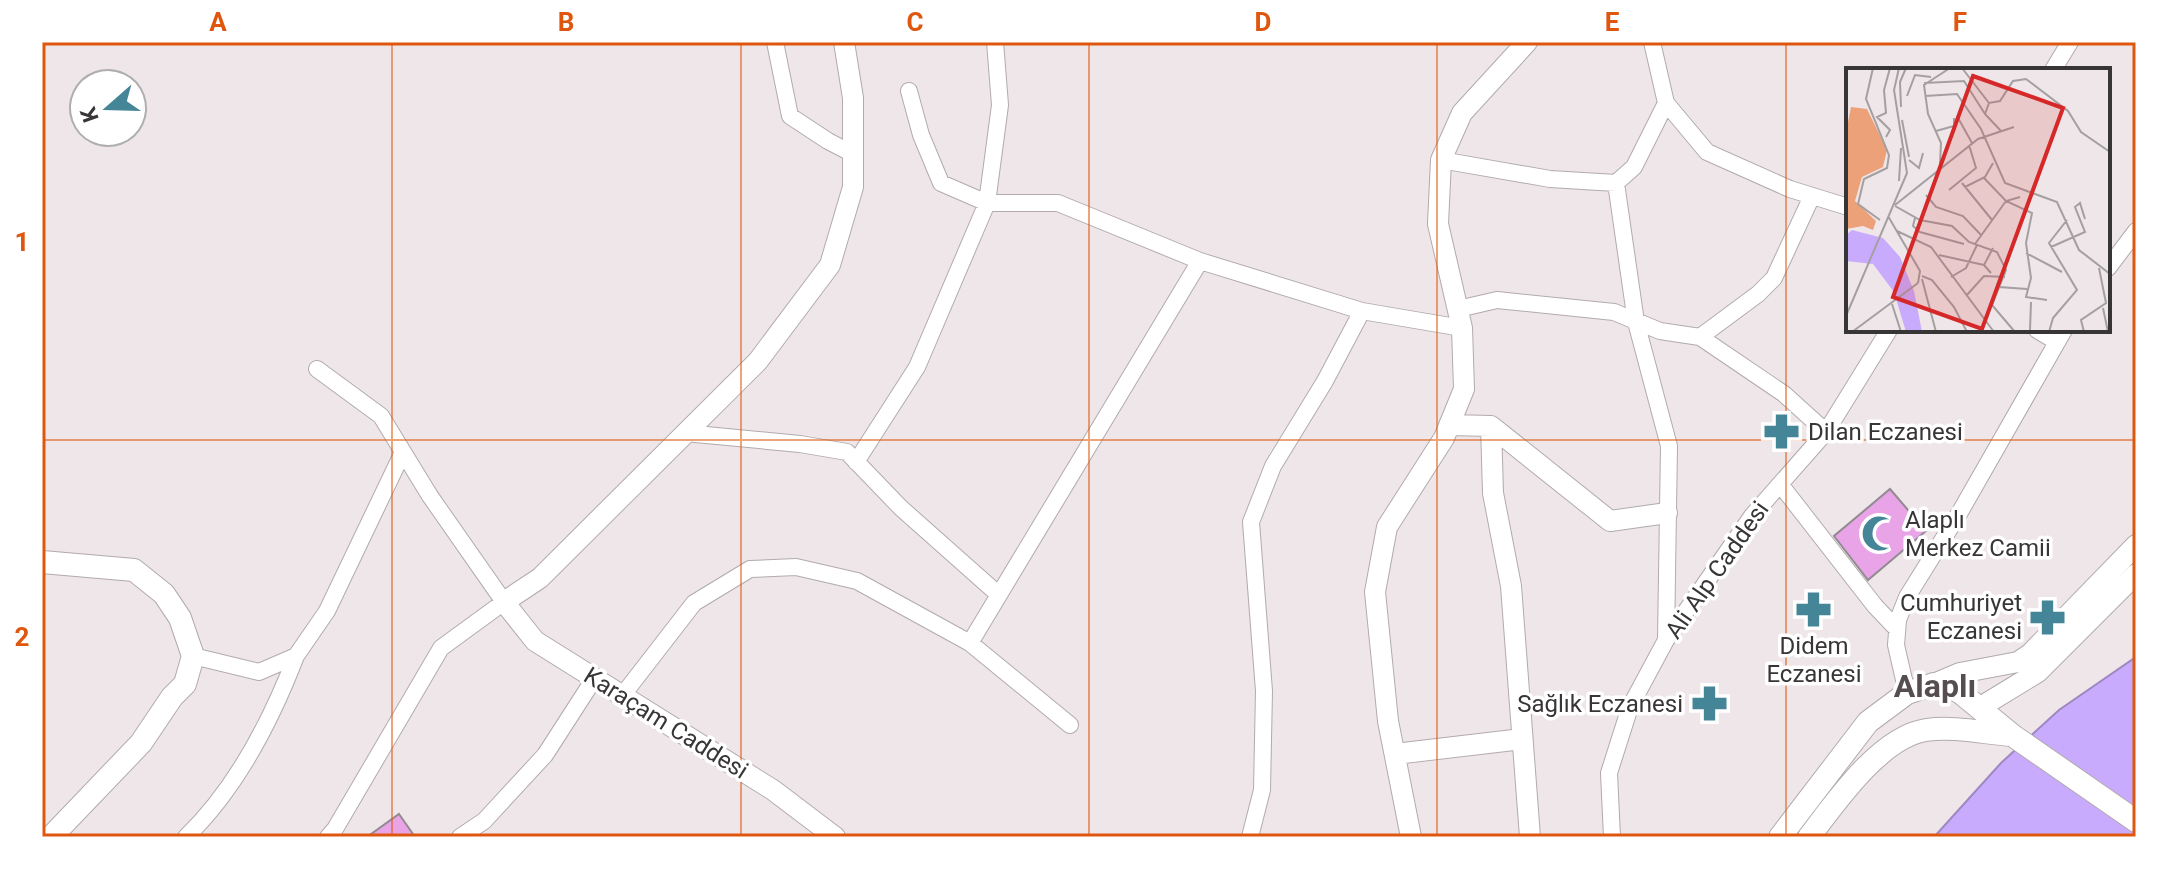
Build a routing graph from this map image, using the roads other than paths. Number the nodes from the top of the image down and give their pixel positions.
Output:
1 (775, 42) edge
2 (844, 42) edge
3 (995, 42) edge
4 (1527, 42) edge
5 (1652, 42) edge
6 (2070, 42) edge
7 (2054, 68) edge
8 (909, 91) dead end
9 (1666, 103) junction
10 (853, 154) junction
11 (1441, 160) junction
12 (1616, 183) junction
13 (1812, 196) junction
14 (987, 203) junction
15 (1846, 206) edge
16 (2136, 231) edge
17 (1200, 261) junction
18 (2110, 265) edge
19 (1362, 311) junction
20 (1460, 318) junction
21 (1636, 322) junction
22 (1888, 332) edge
23 (2061, 336) edge
24 (1700, 337) junction
25 (317, 369) dead end
26 (1449, 425) junction
27 (1491, 426) junction
28 (1826, 432) junction
29 (685, 433) junction
30 (403, 452) junction
31 (856, 462) junction
32 (1780, 484) junction
33 (1667, 513) junction
34 (2136, 545) edge
35 (42, 562) edge
36 (2136, 574) edge
37 (999, 595) junction
38 (504, 602) junction
39 (1898, 620) junction
40 (1666, 640) junction
41 (970, 643) junction
42 (193, 656) junction
43 (296, 656) junction
44 (594, 679) junction
45 (1934, 684) junction
46 (1907, 693) junction
47 (622, 696) junction
48 (1979, 708) junction
49 (1070, 725) dead end
50 (1947, 729) junction
51 (1923, 730) junction
52 (2012, 735) junction
53 (1522, 739) junction
54 (1395, 754) junction
55 (2136, 821) edge
56 (335, 834) edge
57 (51, 837) edge
58 (186, 837) edge
59 (460, 837) edge
60 (835, 837) edge
61 (1250, 837) edge
62 (1411, 837) edge
63 (1530, 837) edge
64 (1612, 837) edge
65 (1780, 837) edge
66 (1809, 837) edge

1 - 10 street
2 - 10 street
3 - 14 street
4 - 11 street
5 - 9 street
6 - 7 street
8 - 14 street
9 - 12 street
9 - 13 street
10 - 29 street
11 - 12 street
11 - 20 street
12 - 21 street
13 - 15 street
13 - 24 street
14 - 17 street
14 - 31 street
16 - 18 street
17 - 19 street
17 - 37 street
19 - 20 street
19 - 61 street
20 - 21 street
20 - 26 street
21 - 24 street
21 - 33 street
22 - 28 street, Ali Alp Caddesi
23 - 39 street
24 - 28 street
25 - 30 street
26 - 27 street
26 - 54 street
27 - 33 street
27 - 53 street
28 - 32 street, Ali Alp Caddesi
29 - 31 street
29 - 38 street
30 - 38 street
30 - 43 street
31 - 37 street
32 - 39 street
32 - 40 street, Ali Alp Caddesi
33 - 40 street
34 - 45 street
35 - 42 main road
36 - 48 street
37 - 41 street
38 - 44 street, Karaçam Caddesi
38 - 56 street
39 - 46 street
40 - 64 street, Ali Alp Caddesi
41 - 47 street
41 - 49 street
42 - 43 street
42 - 57 main road
43 - 58 street
44 - 47 street, Karaçam Caddesi
44 - 59 street
45 - 46 main road
45 - 48 main road
46 - 51 main road
46 - 65 main road
47 - 60 street, Karaçam Caddesi
48 - 50 main road
48 - 52 main road
50 - 51 main road
50 - 52 main road
51 - 66 main road
52 - 55 main road
53 - 54 street
53 - 63 street
54 - 62 street

